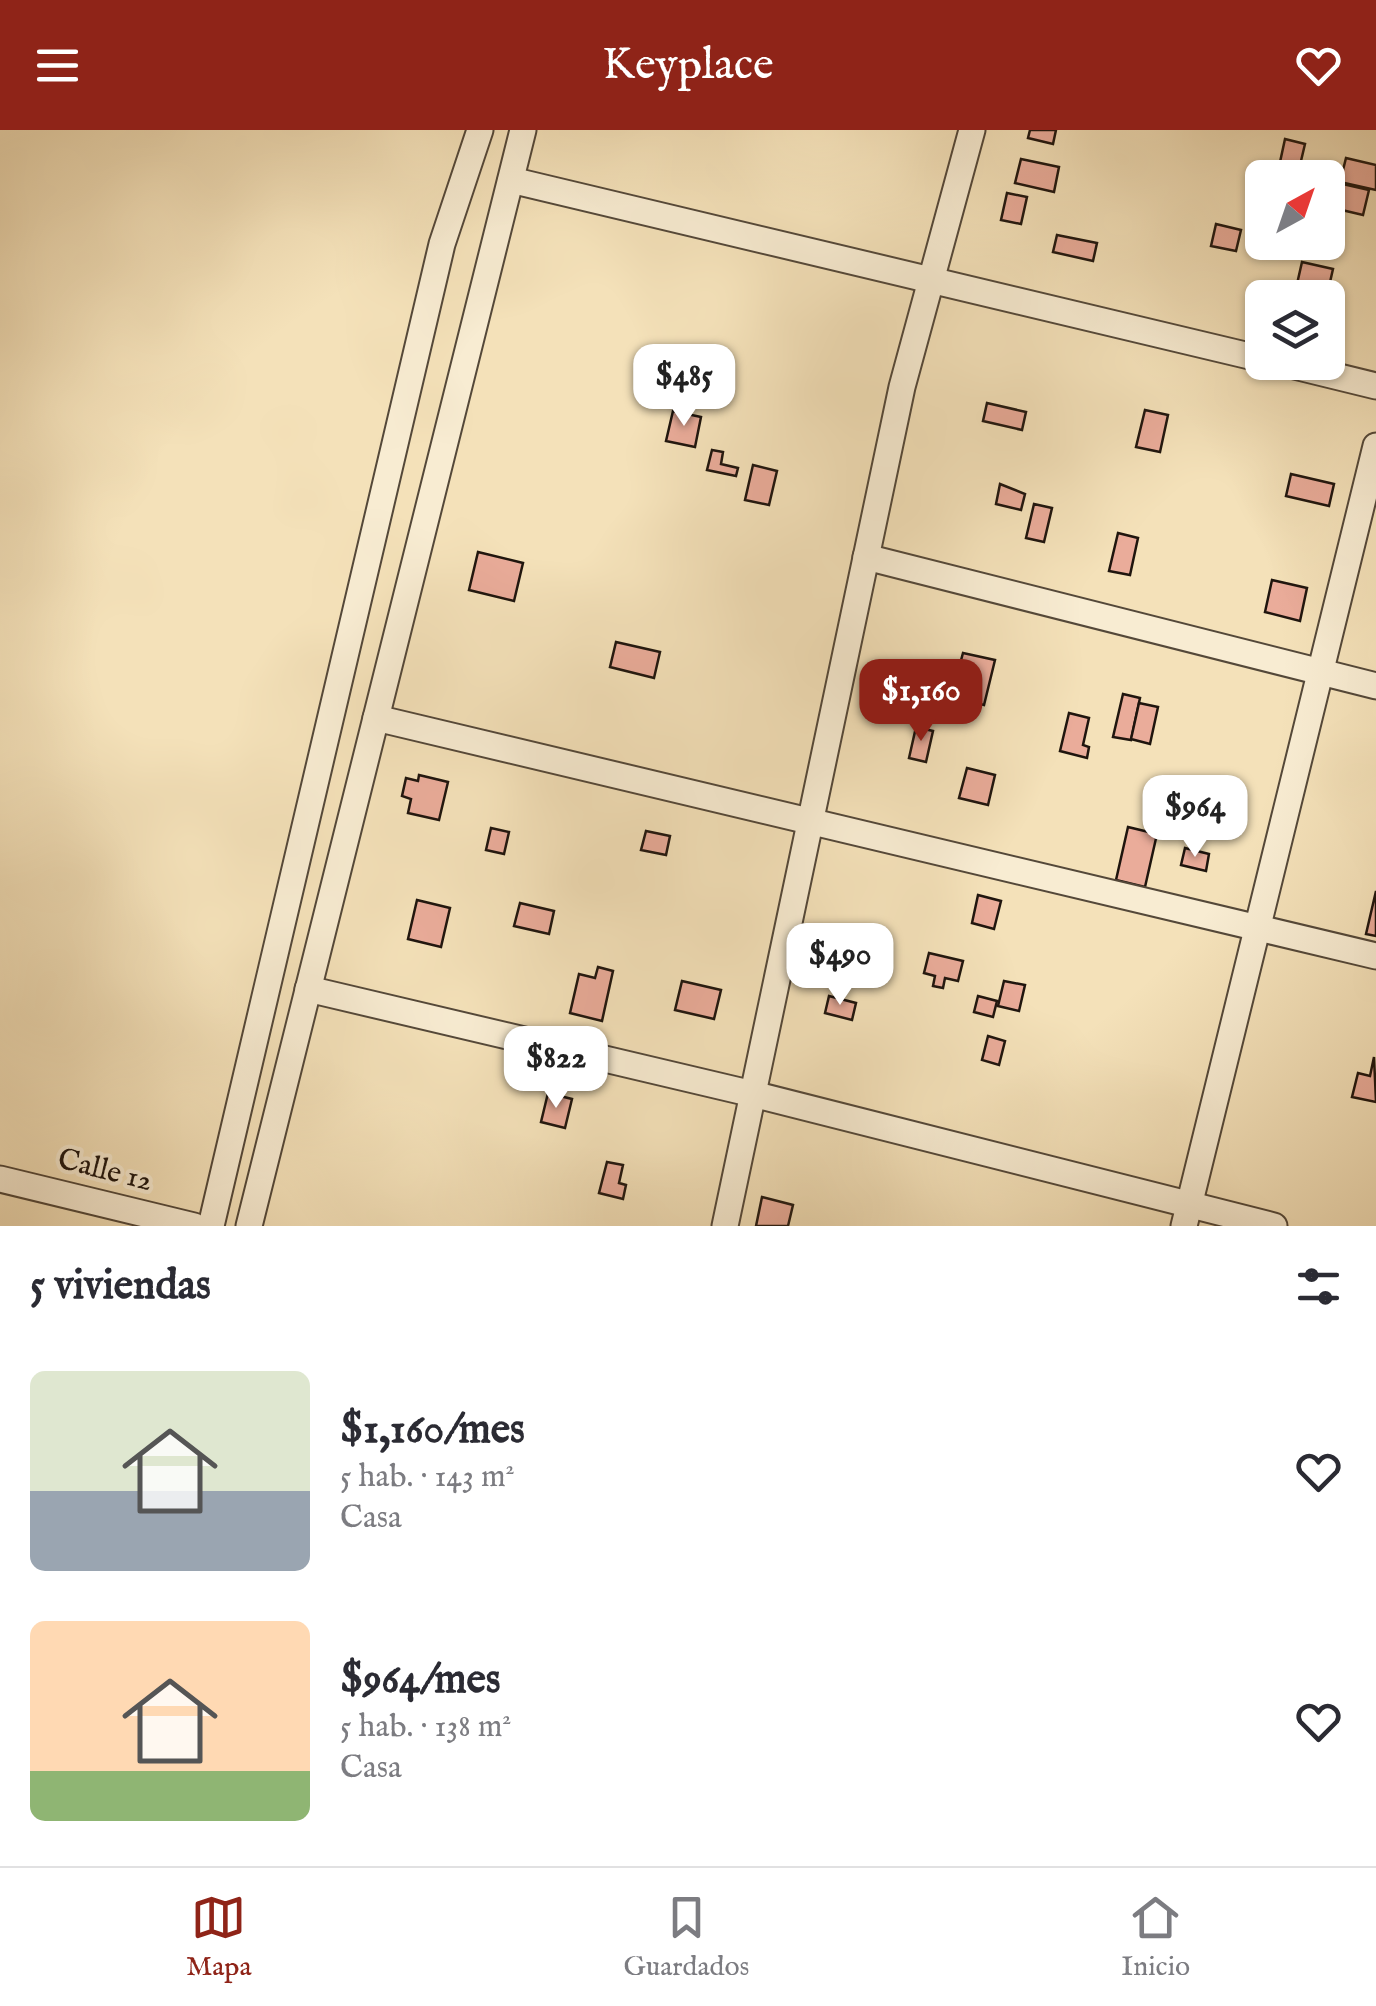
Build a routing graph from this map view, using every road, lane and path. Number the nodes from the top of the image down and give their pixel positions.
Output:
1 (480, 130) edge
2 (523, 130) edge
3 (972, 130) edge
4 (511, 180) junction
5 (931, 280) junction
6 (1245, 355) edge
7 (1345, 378) edge
8 (1376, 386) edge
9 (1376, 446) edge
10 (866, 557) junction
11 (1320, 672) junction
12 (1376, 686) edge
13 (376, 718) junction
14 (811, 822) junction
15 (1258, 928) junction
16 (1376, 956) edge
17 (308, 989) junction
18 (753, 1094) junction
19 (0, 1179) edge
20 (1187, 1215) edge
21 (194, 1226) edge
22 (211, 1226) edge
23 (248, 1226) edge
24 (725, 1226) edge
25 (1274, 1226) edge

1 - 22 street
2 - 4 street
3 - 5 street
4 - 5 street
4 - 13 street
5 - 6 street
5 - 10 street
7 - 8 street
9 - 11 street
10 - 11 street
10 - 14 street
11 - 12 street
11 - 15 street
13 - 14 street
13 - 17 street
14 - 15 street
14 - 18 street
15 - 16 street
15 - 20 street
17 - 18 street
17 - 23 street
18 - 20 street
18 - 24 street
19 - 21 street, Calle 12
20 - 25 street

